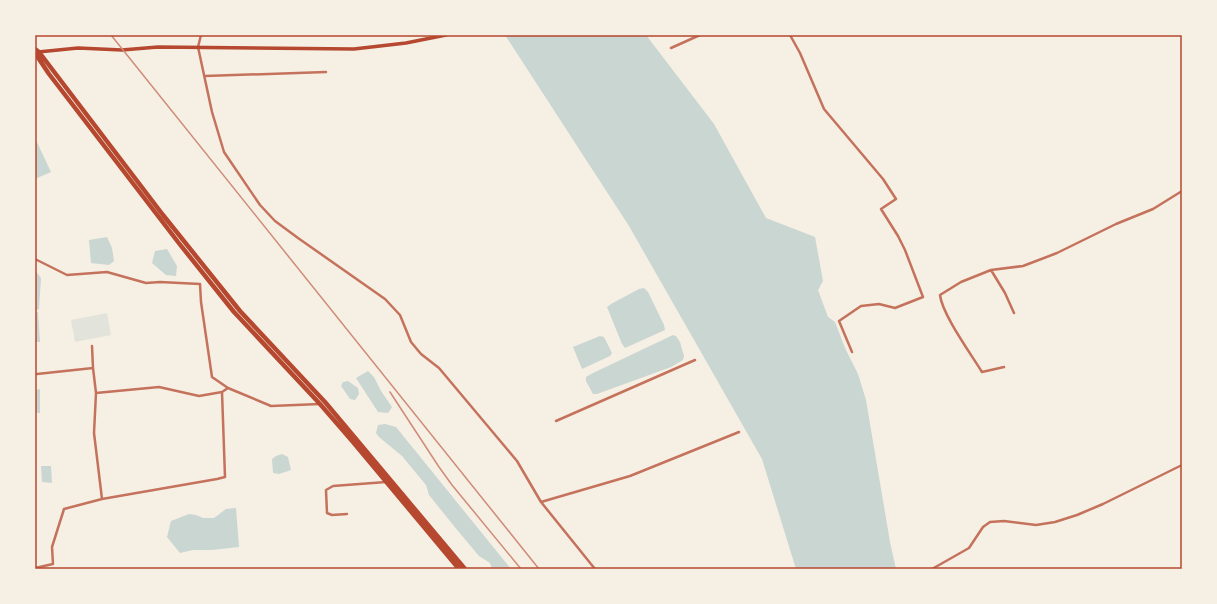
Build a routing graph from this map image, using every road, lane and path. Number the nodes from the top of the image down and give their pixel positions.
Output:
1 (201, 35) edge
2 (446, 35) edge
3 (700, 35) edge
4 (790, 35) edge
5 (198, 48) junction
6 (671, 48) dead end
7 (36, 51) edge
8 (326, 72) dead end
9 (205, 76) junction
10 (1182, 191) edge
11 (35, 259) edge
12 (991, 270) junction
13 (1014, 312) dead end
14 (92, 346) dead end
15 (852, 352) dead end
16 (695, 360) dead end
17 (1004, 367) dead end
18 (93, 368) junction
19 (37, 374) dead end
20 (228, 388) junction
21 (222, 392) junction
22 (96, 393) junction
23 (320, 404) junction
24 (556, 421) dead end
25 (739, 432) dead end
26 (1182, 464) edge
27 (387, 482) junction
28 (102, 499) junction
29 (541, 502) junction
30 (347, 514) dead end
31 (35, 568) edge
32 (459, 569) edge
33 (465, 569) edge
34 (595, 569) edge
35 (932, 569) edge

1 - 5 street
2 - 5 main road
3 - 6 street
4 - 15 street
5 - 7 main road
5 - 9 street
7 - 23 highway
7 - 33 highway
8 - 9 street
9 - 29 street
10 - 12 street
11 - 20 street
12 - 13 street
12 - 17 street
14 - 18 street
16 - 24 street
18 - 19 street
18 - 22 street
20 - 21 street
20 - 23 street
21 - 22 street
21 - 28 street
22 - 28 street
23 - 27 highway
25 - 29 street
26 - 35 street
27 - 30 street
27 - 32 highway
28 - 31 street
29 - 34 street

